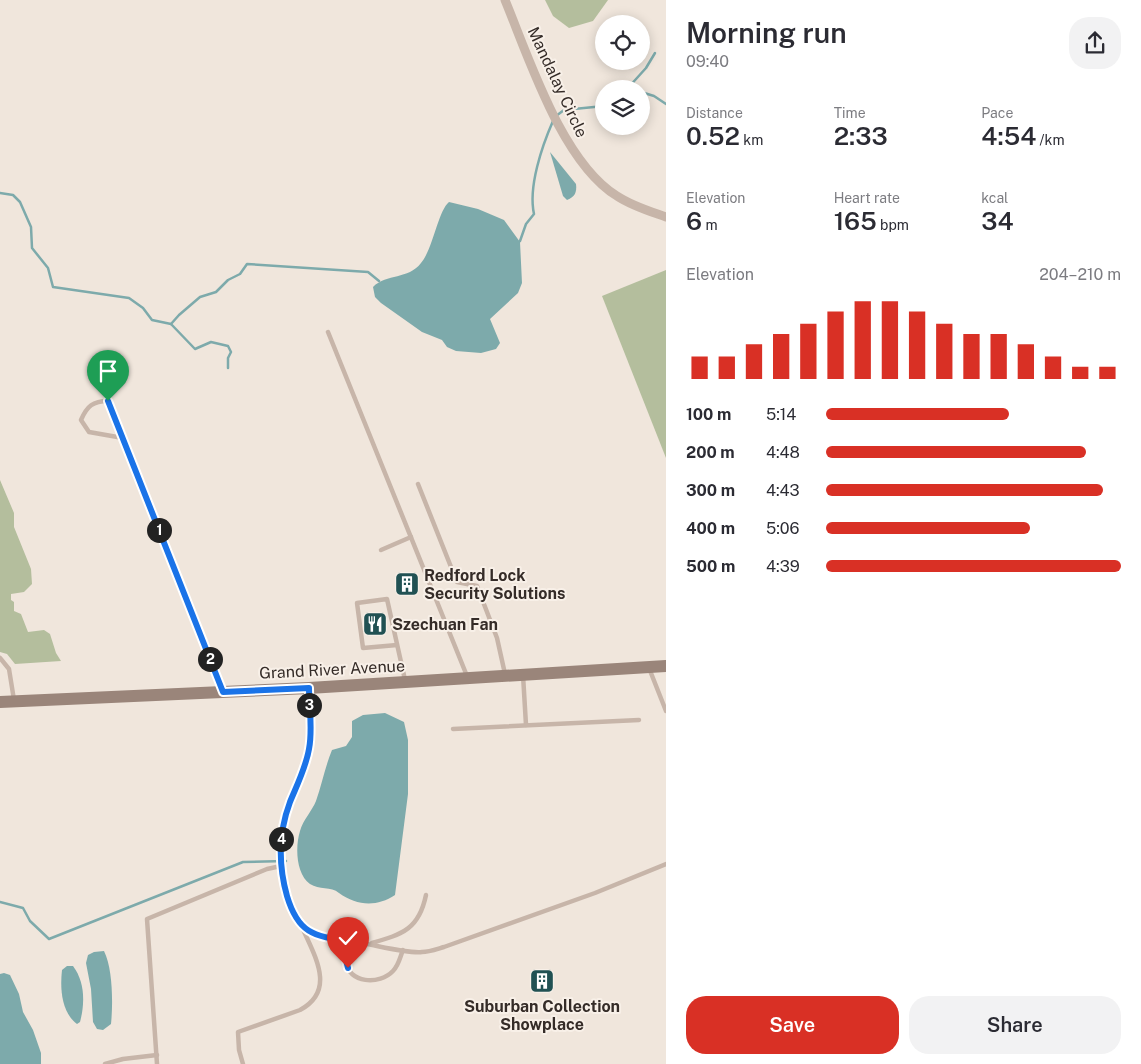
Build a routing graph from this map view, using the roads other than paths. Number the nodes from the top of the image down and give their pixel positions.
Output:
1 (506, 0) edge
2 (666, 217) edge
3 (328, 332) dead end
4 (123, 438) junction
5 (418, 484) dead end
6 (412, 537) junction
7 (381, 550) dead end
8 (397, 644) junction
9 (0, 658) edge
10 (666, 666) edge
11 (648, 667) junction
12 (523, 674) junction
13 (505, 675) junction
14 (468, 677) junction
15 (405, 681) junction
16 (309, 688) junction
17 (223, 692) junction
18 (15, 701) junction
19 (0, 702) edge
20 (666, 711) edge
21 (639, 720) dead end
22 (526, 725) junction
23 (453, 729) dead end
24 (666, 864) edge
25 (281, 866) junction
26 (426, 896) dead end
27 (302, 927) junction
28 (348, 941) junction
29 (369, 944) junction
30 (402, 950) junction
31 (156, 1055) junction
32 (105, 1064) edge
33 (157, 1064) edge
34 (243, 1064) edge

1 - 2 street, Mandalay Circle
3 - 6 lane
4 - 4 lane
4 - 17 lane
5 - 13 lane
6 - 7 lane
6 - 14 lane
8 - 8 lane
8 - 15 lane
9 - 18 lane
10 - 11 main road, Grand River Avenue
11 - 12 main road, Grand River Avenue
11 - 20 lane
12 - 13 main road, Grand River Avenue
12 - 22 lane
13 - 14 main road, Grand River Avenue
14 - 15 main road, Grand River Avenue
15 - 16 main road, Grand River Avenue
16 - 17 main road, Grand River Avenue
16 - 25 lane
17 - 18 main road, Grand River Avenue
18 - 19 main road, Grand River Avenue
21 - 22 lane
22 - 23 lane
24 - 30 lane
25 - 27 lane
25 - 31 lane
26 - 29 lane
27 - 28 lane
27 - 34 lane
28 - 29 lane
28 - 30 lane
29 - 30 lane
31 - 32 lane
31 - 33 lane

